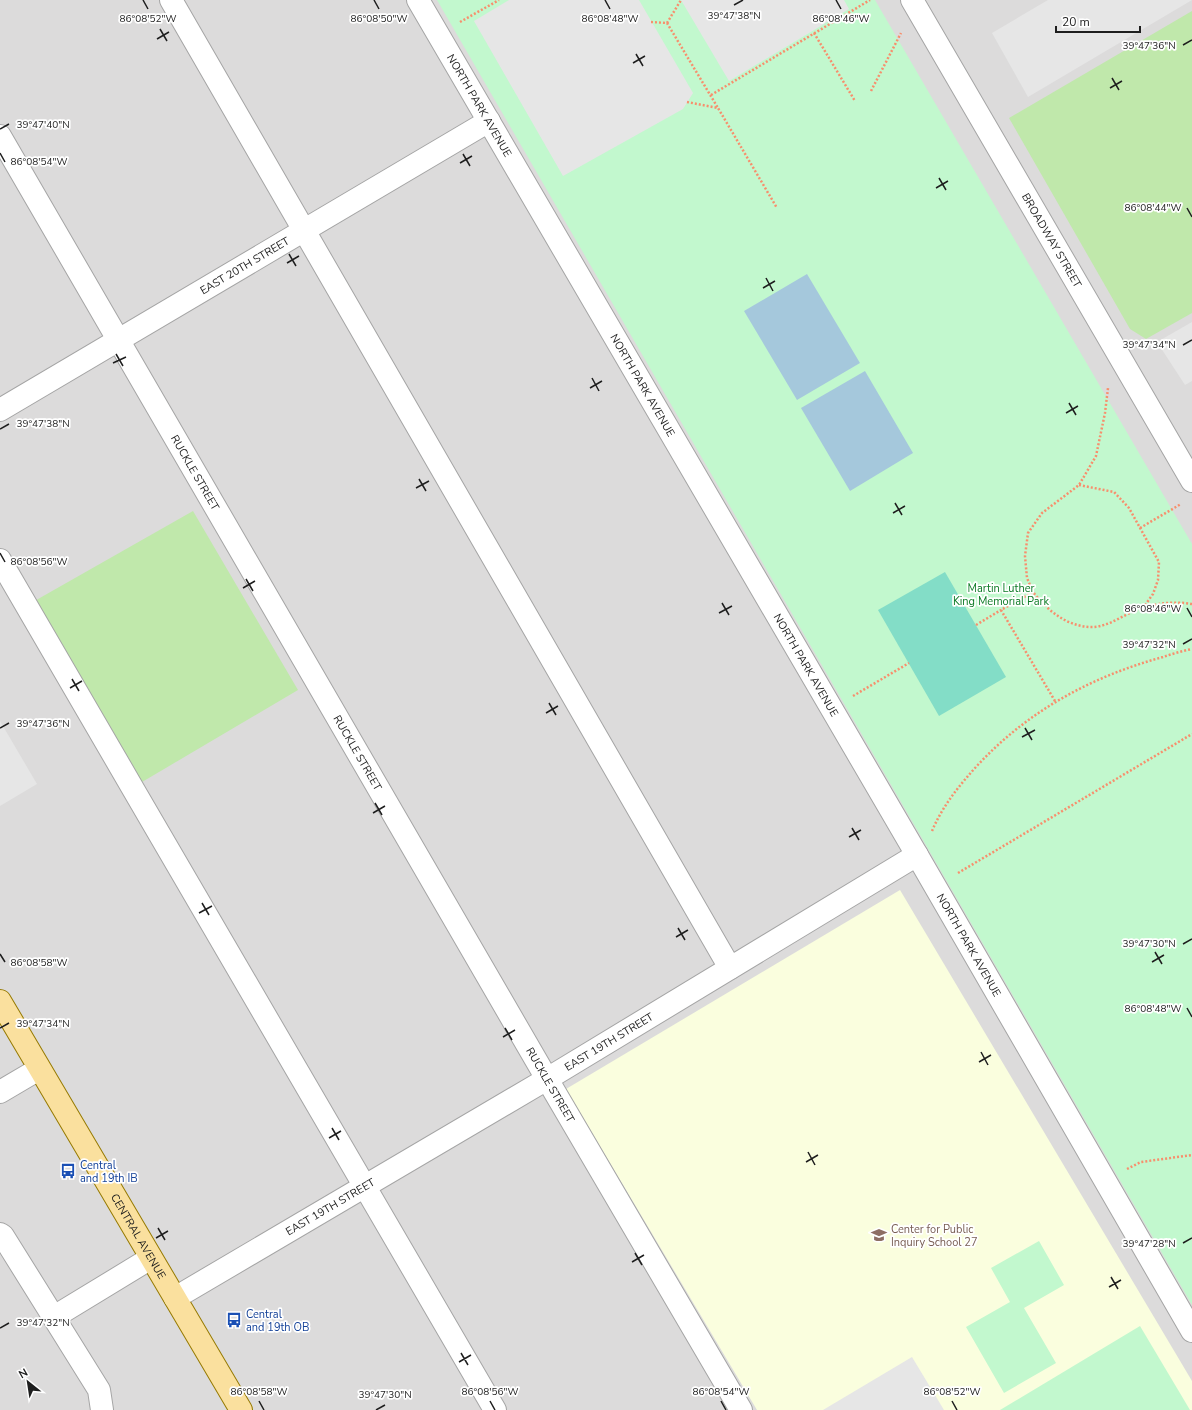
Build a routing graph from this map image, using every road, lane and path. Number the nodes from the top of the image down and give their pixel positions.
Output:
1 (171, 0) edge
2 (418, 0) edge
3 (499, 0) edge
4 (680, 0) edge
5 (870, 0) edge
6 (912, 0) edge
7 (459, 22) dead end
8 (651, 22) dead end
9 (667, 23) junction
10 (904, 28) dead end
11 (814, 33) junction
12 (871, 91) dead end
13 (710, 95) junction
14 (855, 101) dead end
15 (687, 102) dead end
16 (718, 108) junction
17 (489, 121) junction
18 (0, 136) edge
19 (777, 208) dead end
20 (304, 230) junction
21 (118, 340) junction
22 (1108, 386) dead end
23 (0, 410) edge
24 (1192, 481) edge
25 (1079, 485) junction
26 (1182, 504) dead end
27 (1140, 528) junction
28 (0, 560) edge
29 (1033, 592) junction
30 (1192, 604) edge
31 (1143, 608) junction
32 (1001, 610) junction
33 (976, 625) dead end
34 (1192, 649) edge
35 (909, 663) dead end
36 (852, 696) dead end
37 (1055, 701) junction
38 (1192, 734) edge
39 (930, 834) dead end
40 (917, 855) junction
41 (935, 887) junction
42 (730, 968) junction
43 (0, 1001) edge
44 (39, 1069) junction
45 (547, 1079) junction
46 (0, 1092) edge
47 (1192, 1155) edge
48 (1105, 1182) junction
49 (366, 1185) junction
50 (0, 1234) edge
51 (151, 1258) junction
52 (175, 1298) junction
53 (54, 1317) junction
54 (1192, 1331) edge
55 (102, 1410) edge
56 (241, 1410) edge
57 (495, 1410) edge
58 (741, 1410) edge

1 - 20 street
2 - 17 street, NORTH PARK AVENUE
3 - 7 path
4 - 9 path
5 - 11 path
6 - 24 street, BROADWAY STREET
8 - 9 path
9 - 13 path
10 - 12 path
11 - 13 path
11 - 14 path
13 - 16 path
15 - 16 path
16 - 19 path
17 - 20 street, EAST 20TH STREET
17 - 40 street, NORTH PARK AVENUE
18 - 21 street, RUCKLE STREET
20 - 21 street, EAST 20TH STREET
20 - 42 street
21 - 23 street, EAST 20TH STREET
21 - 45 street, RUCKLE STREET
22 - 25 path
25 - 27 path
25 - 29 path
26 - 27 path
27 - 31 path
28 - 49 street
29 - 31 path
29 - 32 path
30 - 31 path
32 - 33 path
32 - 37 path
34 - 37 path
35 - 36 path
37 - 39 path
38 - 41 path
40 - 41 street, NORTH PARK AVENUE
40 - 42 street, EAST 19TH STREET
41 - 48 street, NORTH PARK AVENUE
42 - 45 street, EAST 19TH STREET
43 - 44 main road, CENTRAL AVENUE
44 - 46 street
44 - 51 main road, CENTRAL AVENUE
45 - 49 street, EAST 19TH STREET
45 - 58 street, RUCKLE STREET
47 - 48 path
48 - 54 street, NORTH PARK AVENUE
49 - 52 street, EAST 19TH STREET
49 - 57 street
50 - 53 street
51 - 52 main road, CENTRAL AVENUE
51 - 53 street
52 - 56 main road, CENTRAL AVENUE
53 - 55 street

